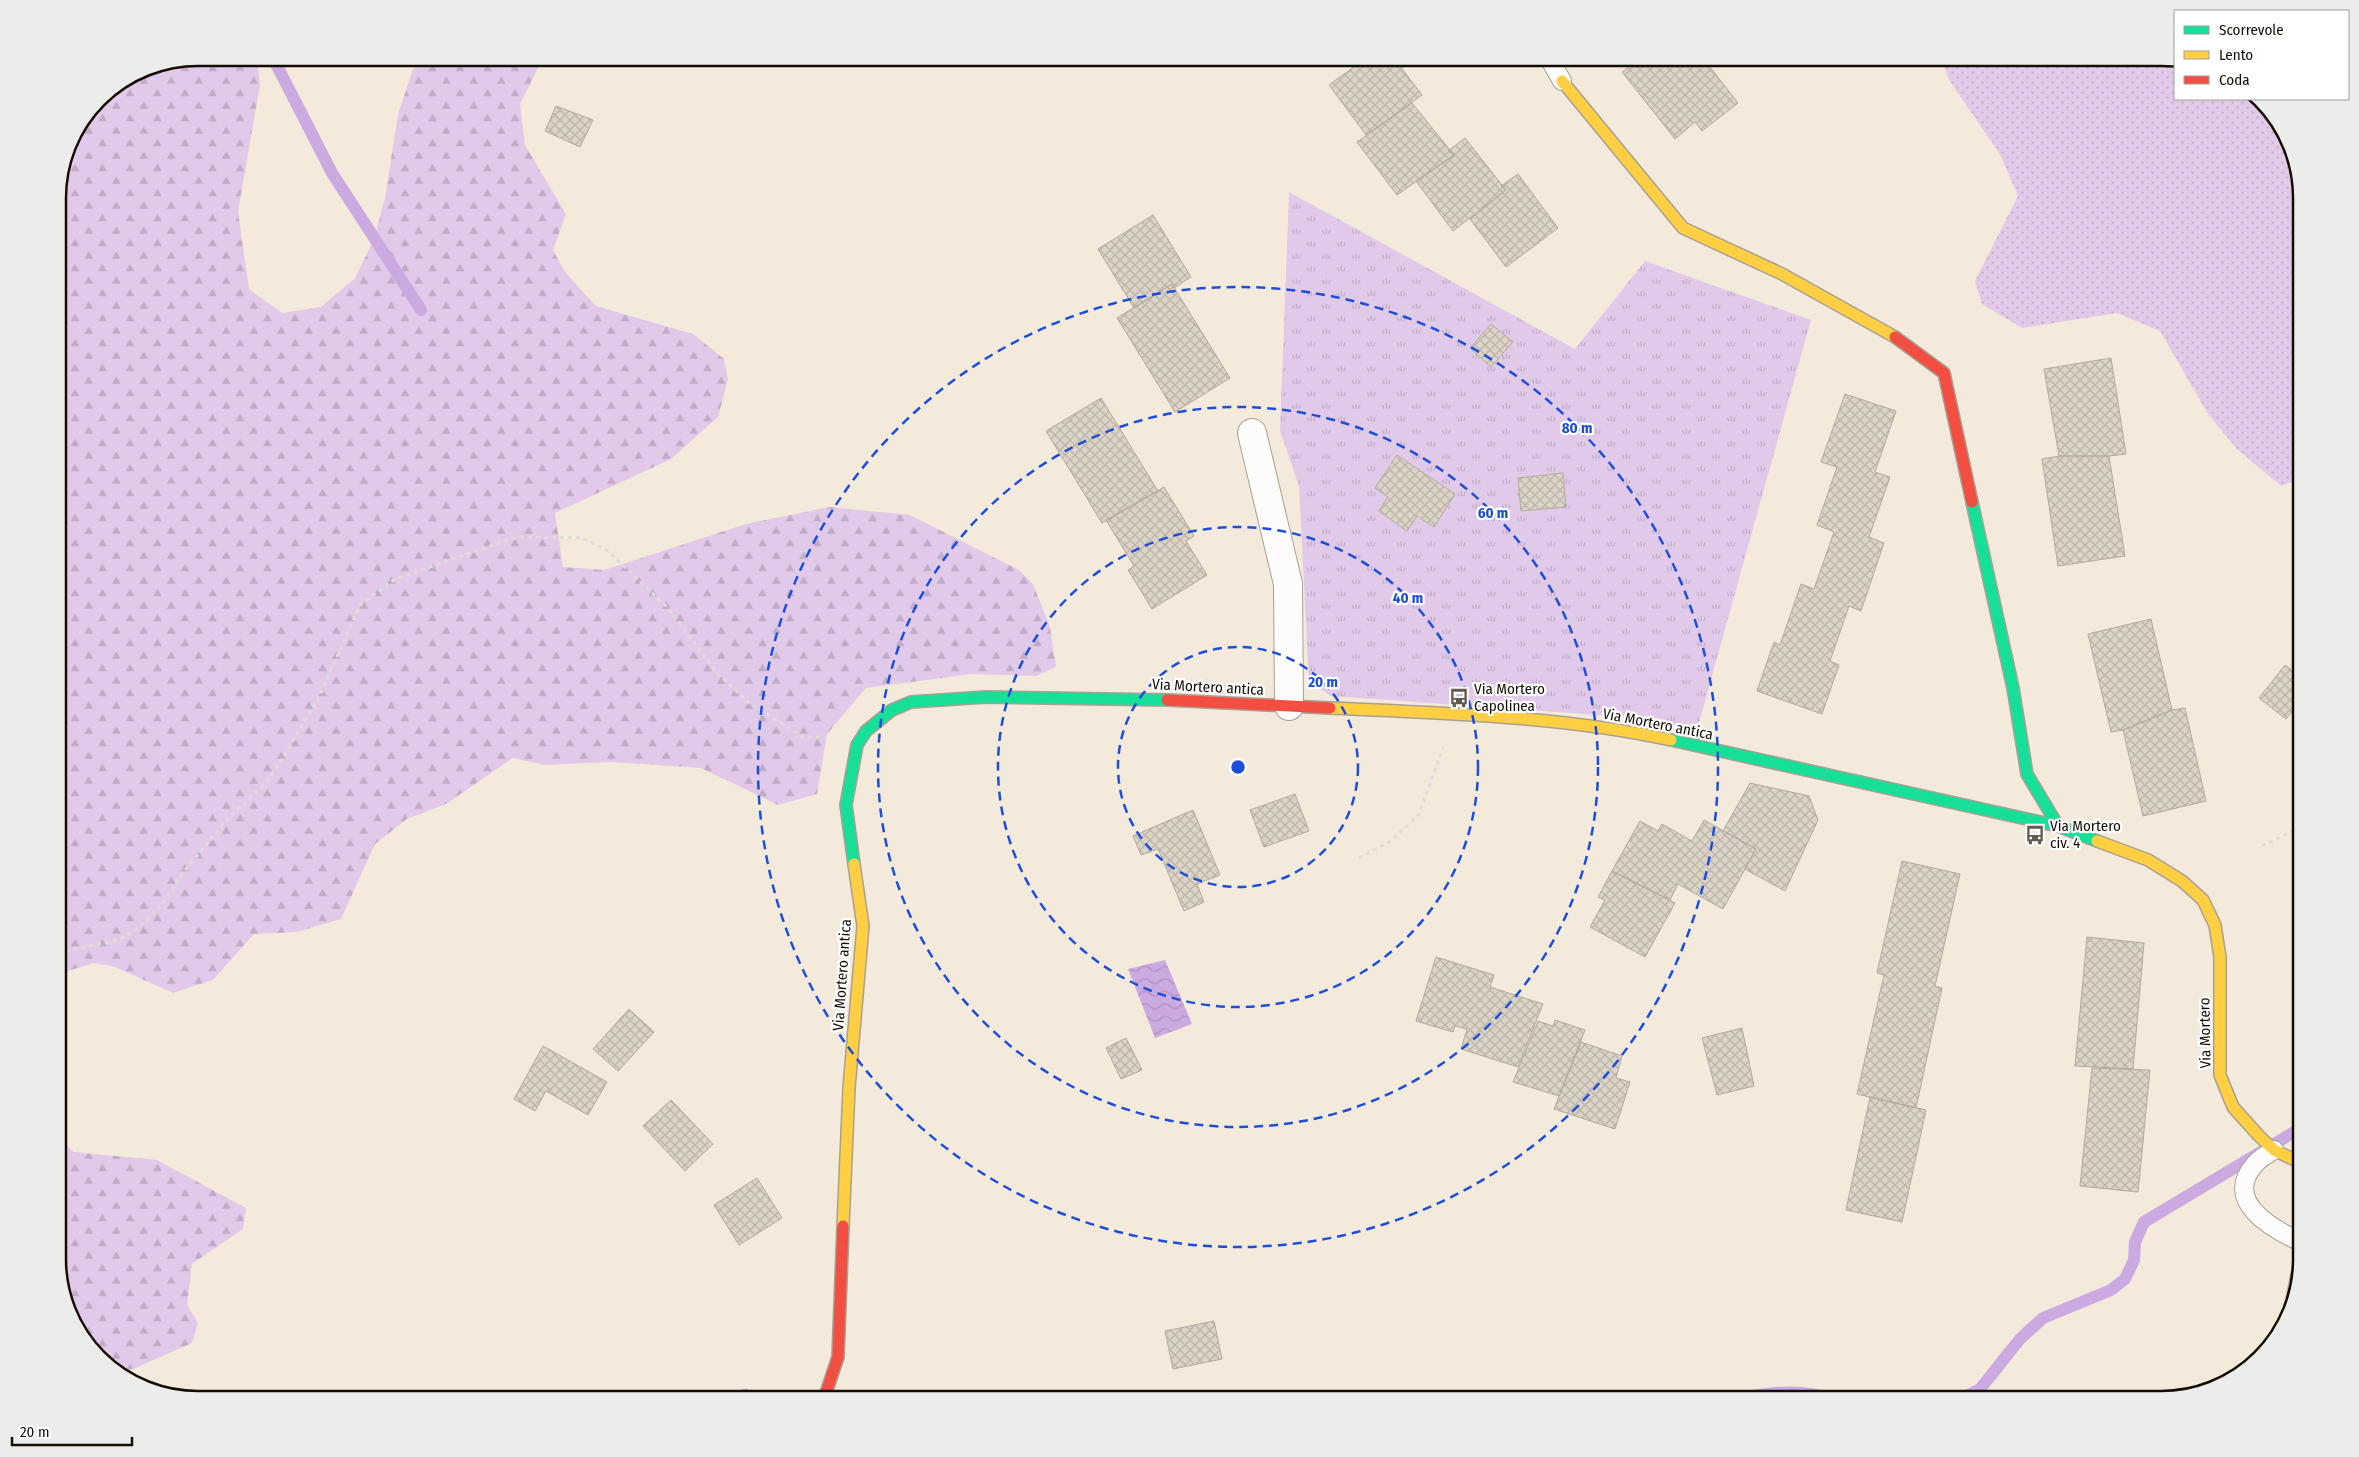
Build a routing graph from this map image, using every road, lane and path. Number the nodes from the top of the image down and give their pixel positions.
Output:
1 (1554, 66) edge
2 (1562, 81) joint
3 (1252, 433) dead end
4 (1289, 706) junction
5 (1455, 714) junction
6 (866, 731) junction
7 (2058, 826) junction
8 (2293, 831) edge
9 (2262, 846) dead end
10 (1359, 858) dead end
11 (2203, 900) joint
12 (67, 951) edge
13 (2274, 1150) junction
14 (2293, 1159) edge
15 (2293, 1238) edge
16 (827, 1391) edge

1 - 2 lane
2 - 7 street
3 - 4 street
4 - 5 street, Via Mortero antica
4 - 6 street, Via Mortero antica
5 - 7 street, Via Mortero antica
5 - 10 path
6 - 12 path
6 - 16 street, Via Mortero antica
7 - 11 street, Via Mortero antica
8 - 9 path
11 - 13 street, Via Mortero
13 - 14 street, Via Mortero
13 - 15 lane

